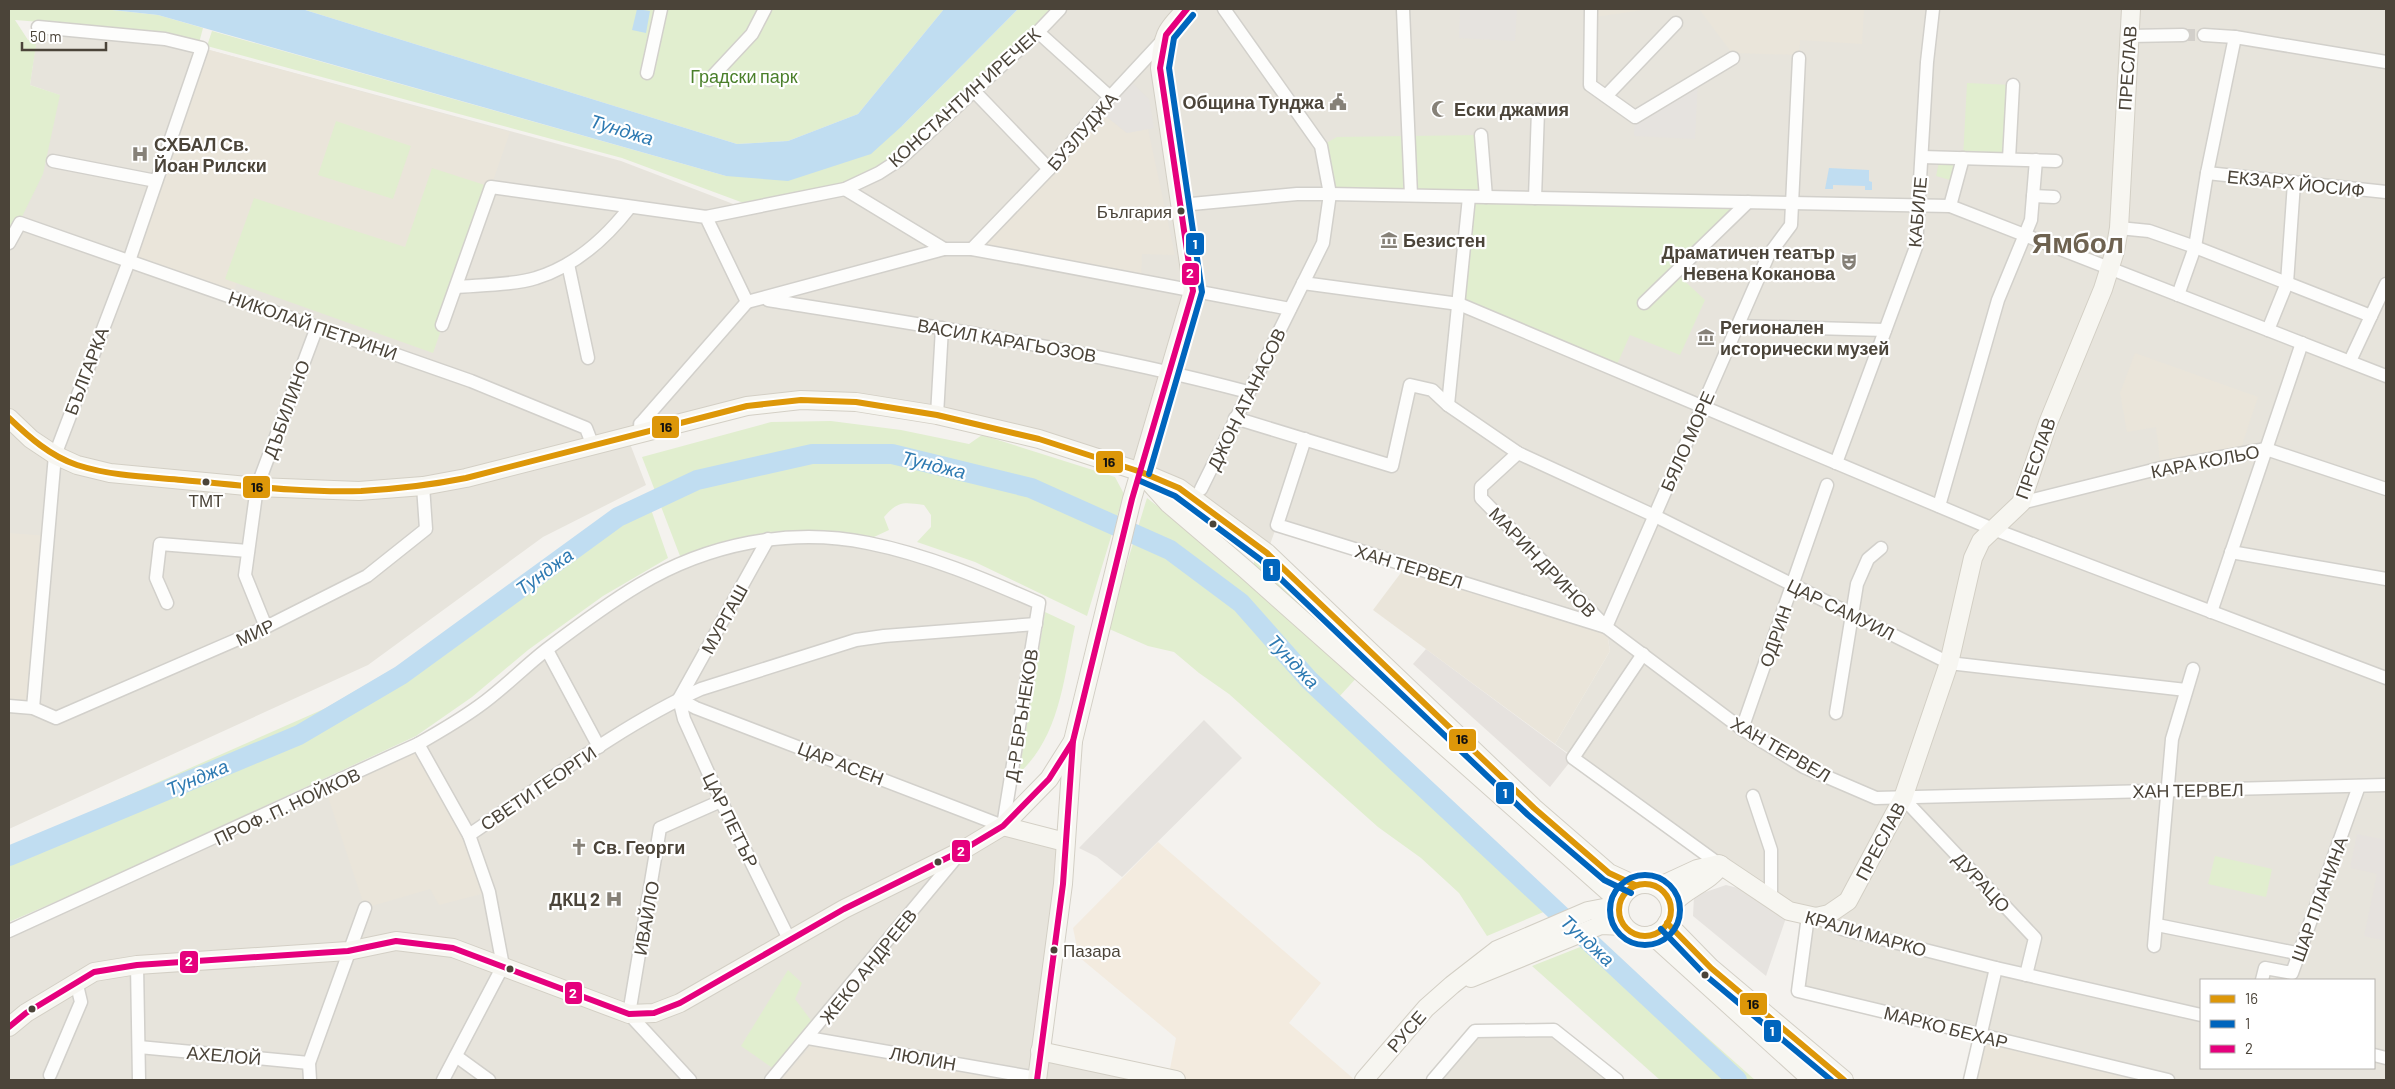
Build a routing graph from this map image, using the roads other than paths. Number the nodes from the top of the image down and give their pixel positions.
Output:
1 (661, 9) edge
2 (765, 9) edge
3 (1060, 9) edge
4 (1187, 9) edge
5 (1224, 9) edge
6 (1403, 9) edge
7 (1591, 9) edge
8 (1933, 9) edge
9 (2131, 9) edge
10 (1676, 23) dead end
11 (38, 26) dead end
12 (1038, 32) junction
13 (2182, 34) tunnel mouth
14 (2204, 35) tunnel mouth
15 (2130, 36) junction
16 (2235, 38) junction
17 (1162, 41) junction
18 (1733, 58) dead end
19 (1799, 58) dead end
20 (2386, 62) edge
21 (647, 73) dead end
22 (709, 80) dead end
23 (2013, 85) dead end
24 (974, 91) junction
25 (1606, 96) junction
26 (1110, 97) junction
27 (1538, 110) dead end
28 (1481, 135) dead end
29 (1922, 157) junction
30 (1963, 158) junction
31 (53, 160) dead end
32 (2009, 160) junction
33 (2036, 160) junction
34 (2056, 161) dead end
35 (1049, 169) junction
36 (2207, 173) junction
37 (156, 181) junction
38 (2294, 184) junction
39 (845, 189) junction
40 (2386, 192) edge
41 (1330, 194) junction
42 (1411, 195) junction
43 (2033, 196) junction
44 (1469, 197) junction
45 (1486, 197) junction
46 (2054, 197) dead end
47 (1535, 198) junction
48 (1748, 202) junction
49 (1791, 203) junction
50 (1181, 205) junction
51 (630, 206) junction
52 (1919, 206) junction
53 (1950, 206) junction
54 (706, 217) junction
55 (2119, 228) junction
56 (2025, 235) junction
57 (9, 243) edge
58 (2196, 246) junction
59 (944, 249) junction
60 (972, 249) junction
61 (128, 261) junction
62 (568, 264) junction
63 (2110, 269) junction
64 (1303, 283) junction
65 (2287, 283) junction
66 (2386, 284) edge
67 (456, 288) junction
68 (1193, 290) junction
69 (2178, 294) junction
70 (763, 299) junction
71 (747, 302) junction
72 (1644, 303) dead end
73 (1459, 304) junction
74 (1290, 309) junction
75 (2371, 316) junction
76 (442, 325) dead end
77 (317, 326) junction
78 (1737, 326) junction
79 (942, 328) junction
80 (1885, 330) junction
81 (2268, 330) junction
82 (2302, 343) junction
83 (588, 358) dead end
84 (2350, 361) junction
85 (1170, 371) junction
86 (2386, 376) edge
87 (1248, 392) junction
88 (1448, 404) junction
89 (1702, 406) junction
90 (937, 415) junction
91 (9, 418) edge
92 (1236, 418) junction
93 (642, 433) junction
94 (1305, 439) junction
95 (593, 446) junction
96 (2266, 449) junction
97 (1518, 453) junction
98 (55, 455) junction
99 (1836, 463) junction
100 (1141, 472) junction
101 (1827, 485) dead end
102 (258, 486) junction
103 (423, 486) junction
104 (1201, 489) dead end
105 (2386, 489) edge
106 (2021, 503) junction
107 (1939, 506) junction
108 (1654, 516) junction
109 (1993, 529) junction
110 (768, 539) junction
111 (1881, 548) dead end
112 (248, 551) junction
113 (2231, 552) junction
114 (2386, 578) edge
115 (1792, 585) junction
116 (167, 603) dead end
117 (1039, 604) joint
118 (2211, 612) junction
119 (1854, 614) junction
120 (1036, 624) junction
121 (1606, 626) junction
122 (266, 628) junction
123 (547, 650) junction
124 (1643, 654) junction
125 (1949, 663) junction
126 (2193, 669) dead end
127 (2386, 678) edge
128 (2186, 690) junction
129 (679, 699) junction
130 (9, 706) edge
131 (32, 708) junction
132 (1836, 713) dead end
133 (1742, 730) junction
134 (1073, 741) junction
135 (418, 744) junction
136 (600, 748) junction
137 (2386, 785) edge
138 (2359, 786) junction
139 (2168, 791) junction
140 (1753, 796) dead end
141 (1903, 798) junction
142 (721, 801) junction
143 (1003, 826) junction
144 (469, 835) junction
145 (1065, 842) junction
146 (963, 850) junction
147 (1720, 864) junction
148 (1590, 877) junction
149 (1636, 885) junction
150 (1751, 886) junction
151 (1658, 887) junction
152 (1688, 890) junction
153 (1770, 900) junction
154 (1619, 903) junction
155 (1671, 906) junction
156 (365, 908) dead end
157 (1589, 911) junction
158 (1812, 916) junction
159 (1668, 923) junction
160 (2157, 925) junction
161 (1624, 926) junction
162 (9, 932) edge
163 (1652, 935) junction
164 (789, 939) junction
165 (2154, 946) dead end
166 (348, 950) junction
167 (2300, 954) junction
168 (1502, 957) junction
169 (137, 964) junction
170 (503, 966) junction
171 (1996, 968) junction
172 (2026, 975) junction
173 (2262, 979) edge
174 (76, 981) junction
175 (629, 1014) junction
176 (2200, 1015) edge
177 (9, 1027) edge
178 (1981, 1036) junction
179 (808, 1038) junction
180 (139, 1047) junction
181 (1040, 1051) junction
182 (456, 1056) junction
183 (309, 1063) junction
184 (50, 1075) dead end
185 (1037, 1079) edge
186 (139, 1080) edge
187 (310, 1080) edge
188 (443, 1080) edge
189 (489, 1080) edge
190 (690, 1080) edge
191 (771, 1080) edge
192 (1176, 1080) edge
193 (1364, 1080) edge
194 (1433, 1080) edge
195 (1618, 1080) edge
196 (1812, 1080) edge
197 (1844, 1080) edge
198 (1970, 1080) edge
199 (2168, 1080) edge

1 - 21 street
2 - 22 street
3 - 12 street, КОНСТАНТИН ИРЕЧЕК
4 - 17 street, БУЗЛУДЖА
5 - 41 street, ДЖОН АТАНАСОВ
6 - 42 street
7 - 25 street
8 - 29 street, КАБИЛЕ
9 - 15 street, ПРЕСЛАВ
10 - 25 street
11 - 37 street, БЪЛГАРКА
12 - 24 street, КОНСТАНТИН ИРЕЧЕК
12 - 26 street
13 - 15 street
14 - 16 street
15 - 55 street, ПРЕСЛАВ
16 - 20 street
16 - 36 street
17 - 26 street, БУЗЛУДЖА
17 - 50 street
18 - 25 street
19 - 49 street, БЯЛО МОРЕ
23 - 32 street
24 - 35 street
24 - 39 street, КОНСТАНТИН ИРЕЧЕК
26 - 35 street, БУЗЛУДЖА
27 - 47 street
28 - 45 street
29 - 30 street
29 - 52 street, КАБИЛЕ
30 - 32 street
30 - 53 street
31 - 37 street
32 - 33 street
33 - 34 street
33 - 43 street
35 - 60 street, БУЗЛУДЖА
36 - 38 street, ЕКЗАРХ ЙОСИФ
36 - 58 street
37 - 61 street, БЪЛГАРКА
38 - 40 street, ЕКЗАРХ ЙОСИФ
38 - 65 street
39 - 54 street, КОНСТАНТИН ИРЕЧЕК
39 - 59 street
41 - 42 street
41 - 50 street
41 - 64 street, ДЖОН АТАНАСОВ
42 - 44 street
43 - 46 street
43 - 56 street
44 - 45 street
44 - 73 street
45 - 47 street
47 - 48 street
48 - 49 street
48 - 72 street
49 - 52 street
49 - 78 street, БЯЛО МОРЕ
50 - 68 street
51 - 54 street, КОНСТАНТИН ИРЕЧЕК
51 - 62 street
51 - 67 street, КОНСТАНТИН ИРЕЧЕК
52 - 53 street
52 - 80 street, КАБИЛЕ
53 - 56 street
54 - 71 street
55 - 58 street
55 - 63 street, ПРЕСЛАВ
56 - 63 street
56 - 107 street
57 - 61 street, НИКОЛАЙ ПЕТРИНИ
58 - 65 street
58 - 69 street
59 - 60 street
59 - 70 street
60 - 68 street
61 - 77 street, НИКОЛАЙ ПЕТРИНИ
61 - 98 street, БЪЛГАРКА
62 - 67 street
62 - 83 street
63 - 69 street
63 - 106 street, ПРЕСЛАВ
64 - 73 street
64 - 74 street, ДЖОН АТАНАСОВ
65 - 75 street
65 - 81 street
66 - 75 street
67 - 76 street
68 - 74 street
68 - 85 street
69 - 81 street
70 - 71 street
70 - 79 street, ВАСИЛ КАРАГЬОЗОВ
71 - 93 street
73 - 88 street
73 - 89 street
74 - 87 street, ДЖОН АТАНАСОВ
75 - 84 street
77 - 95 street, НИКОЛАЙ ПЕТРИНИ
77 - 102 street, ДЪБИЛИНО
78 - 80 street
78 - 89 street, БЯЛО МОРЕ
79 - 85 street, ВАСИЛ КАРАГЬОЗОВ
79 - 90 street
80 - 99 street, КАБИЛЕ
81 - 82 street
82 - 84 street
82 - 96 street
84 - 86 street
85 - 87 street, ВАСИЛ КАРАГЬОЗОВ
85 - 100 street
87 - 92 street, ДЖОН АТАНАСОВ
88 - 94 street, ЦАР САМУИЛ
88 - 97 street, ЦАР САМУИЛ
89 - 99 street
89 - 108 street, БЯЛО МОРЕ
90 - 93 street
90 - 100 street
91 - 98 street
92 - 94 street
92 - 104 street, ДЖОН АТАНАСОВ
93 - 95 street
94 - 121 street, ХАН ТЕРВЕЛ
95 - 103 street
96 - 105 street, КАРА КОЛЬО
96 - 106 street, КАРА КОЛЬО
96 - 113 street
97 - 108 street, ЦАР САМУИЛ
97 - 121 street, МАРИН ДРИНОВ
98 - 102 street
98 - 131 street, БЪЛГАРКА
99 - 107 street
100 - 134 street
100 - 148 street
100 - 149 street
101 - 115 street, ОДРИН
102 - 103 street
102 - 112 street, ДЪБИЛИНО
103 - 122 street, МИР
106 - 109 street, ПРЕСЛАВ
107 - 109 street
108 - 115 street, ЦАР САМУИЛ
108 - 121 street, БЯЛО МОРЕ
109 - 118 street
109 - 125 street, ПРЕСЛАВ
110 - 117 street, ПРОФ. П. НОЙКОВ
110 - 123 street, ПРОФ. П. НОЙКОВ
110 - 129 street, МУРГАШ
111 - 119 street
112 - 116 street
112 - 122 street, ДЪБИЛИНО
113 - 114 street
113 - 118 street
115 - 119 street, ЦАР САМУИЛ
115 - 133 street, ОДРИН
117 - 120 street, Д-Р БРЪНЕКОВ
118 - 127 street
119 - 125 street, ЦАР САМУИЛ
119 - 132 street
120 - 129 street, СВЕТИ ГЕОРГИ
120 - 143 street, Д-Р БРЪНЕКОВ
121 - 124 street, ХАН ТЕРВЕЛ
122 - 131 street, МИР
123 - 135 street, ПРОФ. П. НОЙКОВ
123 - 136 street
124 - 133 street, ХАН ТЕРВЕЛ
124 - 147 street, КРАЛИ МАРКО
125 - 128 street, ЦАР САМУИЛ
125 - 141 street, ПРЕСЛАВ
126 - 128 street
128 - 139 street
129 - 136 street, СВЕТИ ГЕОРГИ
129 - 142 street, ЦАР ПЕТЪР
129 - 143 street, ЦАР АСЕН
130 - 131 street, МИР
133 - 141 street, ХАН ТЕРВЕЛ
134 - 143 street
134 - 145 street
135 - 144 street
135 - 162 street, ПРОФ. П. НОЙКОВ
136 - 144 street, СВЕТИ ГЕОРГИ
137 - 138 street, ХАН ТЕРВЕЛ
138 - 139 street, ХАН ТЕРВЕЛ
138 - 167 street, ШАР ПЛАНИНА
139 - 141 street, ХАН ТЕРВЕЛ
139 - 160 street
140 - 153 street
141 - 158 street, ПРЕСЛАВ
141 - 172 street, ДУРАЦО
142 - 164 street, ЦАР ПЕТЪР
142 - 175 street, ИВАЙЛО
143 - 145 street
143 - 146 street
144 - 170 street
145 - 181 street
146 - 164 street
146 - 179 street, ЖЕКО АНДРЕЕВ
147 - 150 street, КРАЛИ МАРКО
147 - 151 street
147 - 152 street
148 - 154 street
148 - 157 street
149 - 151 street
149 - 154 street
150 - 152 street
150 - 153 street, КРАЛИ МАРКО
151 - 155 street
152 - 155 street
153 - 158 street, КРАЛИ МАРКО
154 - 157 street
154 - 161 street
155 - 159 street
156 - 166 street
157 - 168 street
158 - 171 street, КРАЛИ МАРКО
158 - 178 street, МАРКО БЕХАР
159 - 163 street
159 - 197 street
160 - 165 street
160 - 167 street
161 - 163 street
161 - 168 street
163 - 196 street
164 - 175 street
166 - 169 street
166 - 170 street
166 - 183 street
167 - 173 street, ШАР ПЛАНИНА
168 - 193 street, РУСЕ
169 - 174 street
169 - 180 street
170 - 175 street
170 - 182 street
171 - 172 street, КРАЛИ МАРКО
171 - 178 street
172 - 176 street, КРАЛИ МАРКО
174 - 177 street
174 - 184 street
175 - 190 street
178 - 198 street
178 - 199 street, МАРКО БЕХАР
179 - 185 street, ЛЮЛИН
179 - 191 street, ЖЕКО АНДРЕЕВ
180 - 183 street, АХЕЛОЙ
180 - 186 street
181 - 185 street
181 - 192 street
182 - 188 street
182 - 189 street
183 - 187 street
194 - 195 street

